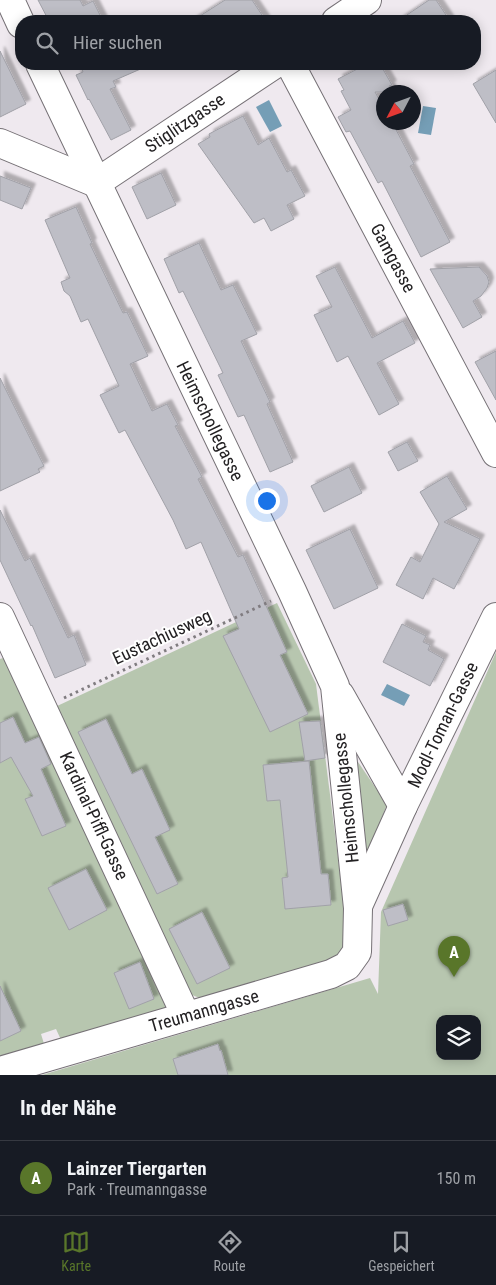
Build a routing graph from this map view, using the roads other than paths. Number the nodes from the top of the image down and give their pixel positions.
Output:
1 (10, 0) edge
2 (367, 0) edge
3 (17, 15) edge
4 (345, 15) edge
5 (43, 70) edge
6 (266, 70) edge
7 (293, 70) edge
8 (0, 143) edge
9 (96, 183) junction
10 (496, 453) edge
11 (0, 617) edge
12 (496, 617) edge
13 (335, 686) junction
14 (403, 806) junction
15 (358, 908) junction
16 (186, 1016) junction
17 (0, 1071) edge

1 - 3 street
2 - 4 street
5 - 9 street, Heimschollegasse
6 - 9 street, Stiglitzgasse
7 - 10 street, Gamgasse
8 - 9 street
9 - 13 street, Heimschollegasse
11 - 16 street, Kardinal-Piffl-Gasse
12 - 14 street, Modl-Toman-Gasse
13 - 14 street
13 - 15 street, Heimschollegasse
14 - 15 street, Modl-Toman-Gasse
15 - 16 street, Treumanngasse
16 - 17 street, Treumanngasse

